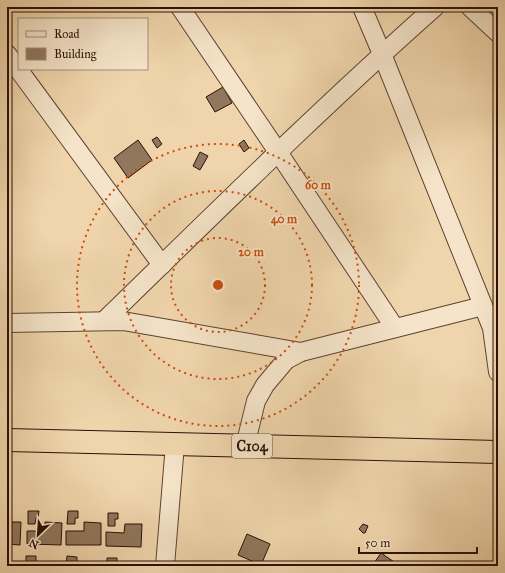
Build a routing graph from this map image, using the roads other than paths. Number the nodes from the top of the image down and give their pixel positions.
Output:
1 (180, 7) edge
2 (362, 7) edge
3 (435, 7) edge
4 (470, 7) edge
5 (498, 33) edge
6 (7, 54) edge
7 (382, 54) junction
8 (18, 69) edge
9 (19, 70) edge
10 (278, 152) junction
11 (162, 265) junction
12 (483, 306) junction
13 (104, 321) junction
14 (7, 323) edge
15 (495, 327) edge
16 (395, 328) junction
17 (301, 352) junction
18 (498, 372) edge
19 (7, 440) edge
20 (175, 444) junction
21 (245, 446) junction
22 (498, 452) edge
23 (165, 566) edge

1 - 10 street
2 - 7 street
3 - 7 street
4 - 5 street
6 - 8 street
7 - 10 street
7 - 12 street
9 - 11 street
10 - 11 street
10 - 16 street
11 - 13 street
12 - 15 street
12 - 16 street
13 - 14 street
13 - 17 street
15 - 18 street
16 - 17 street
17 - 21 street
19 - 20 highway, C104
20 - 21 highway, C104
20 - 23 street
21 - 22 highway, C104

